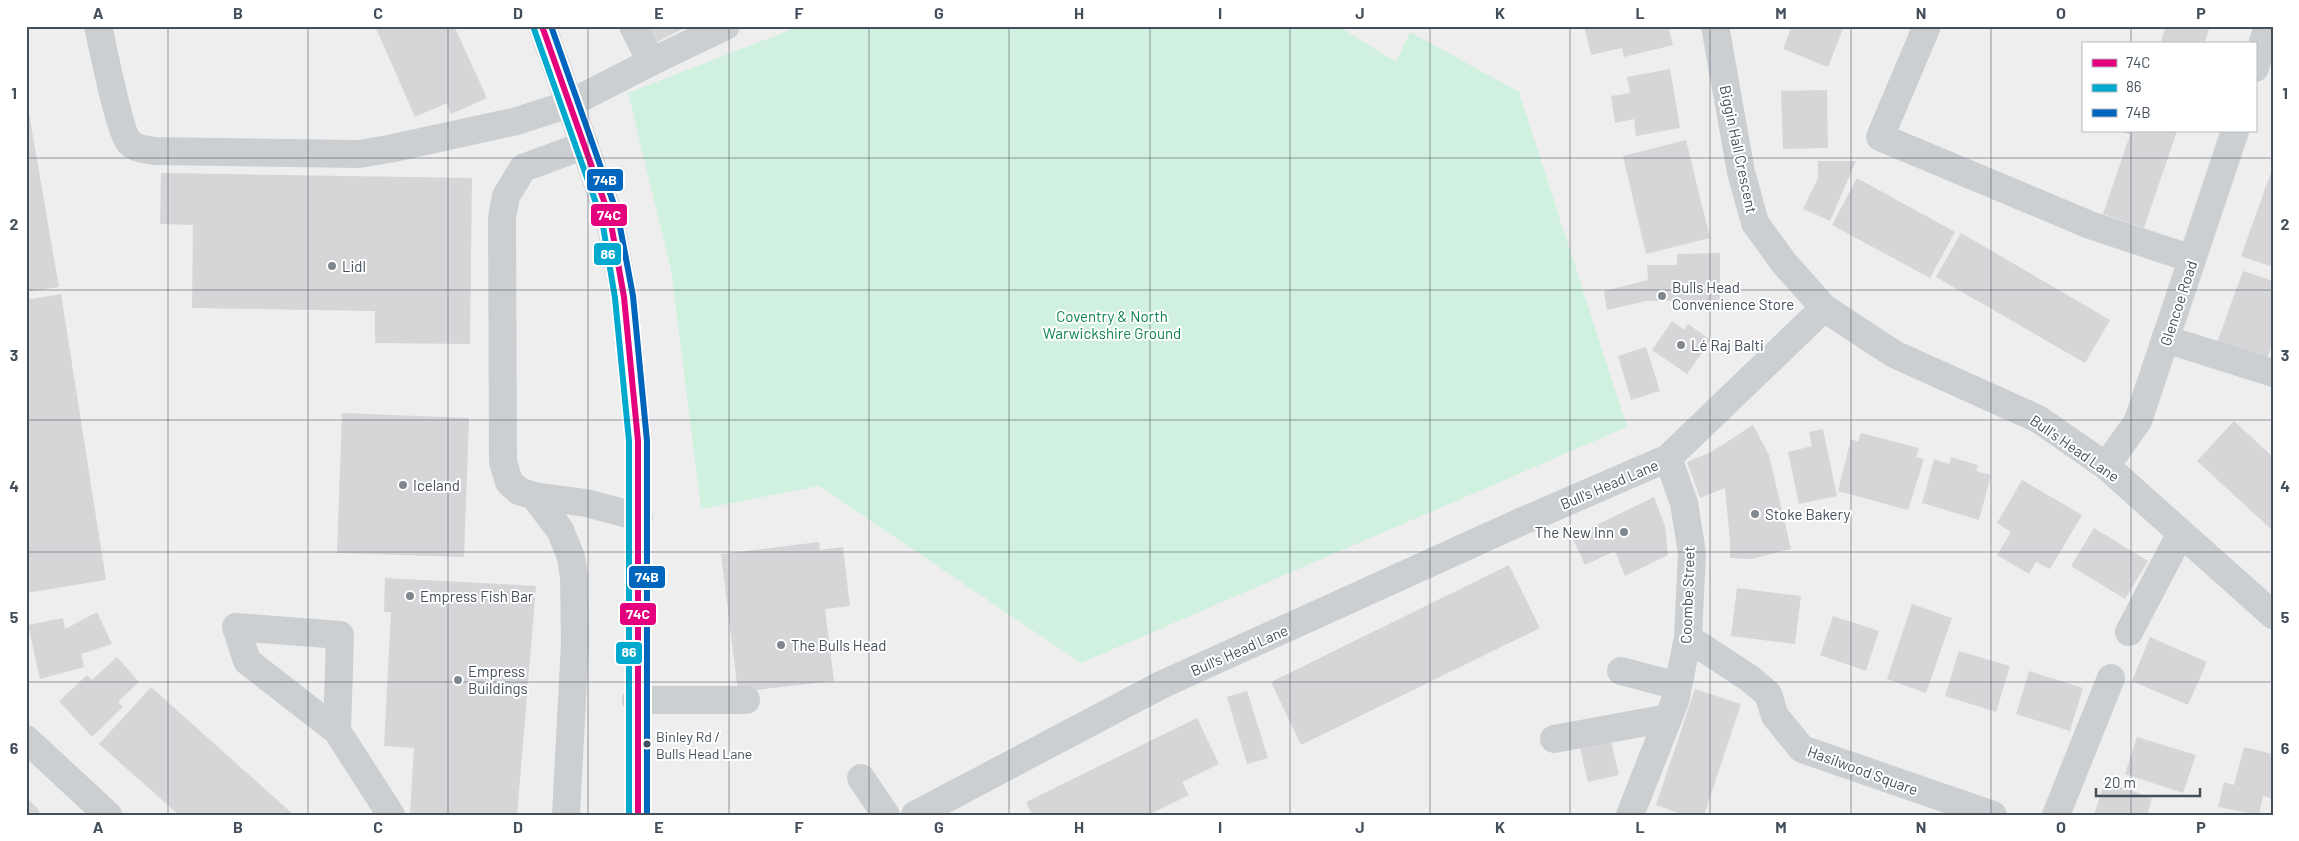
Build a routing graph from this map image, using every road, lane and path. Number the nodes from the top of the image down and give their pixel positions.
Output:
1 (98, 26) edge
2 (542, 26) edge
3 (633, 26) edge
4 (726, 26) edge
5 (1927, 26) edge
6 (2268, 26) edge
7 (1716, 27) edge
8 (652, 62) junction
9 (2256, 65) edge
10 (569, 104) junction
11 (2235, 132) edge
12 (585, 146) junction
13 (2192, 259) junction
14 (1824, 308) junction
15 (2165, 340) junction
16 (2273, 373) edge
17 (1668, 458) junction
18 (2106, 466) junction
19 (534, 496) junction
20 (639, 517) junction
21 (2180, 533) junction
22 (2273, 615) edge
23 (2129, 632) dead end
24 (1688, 638) junction
25 (1621, 671) dead end
26 (2110, 678) dead end
27 (1678, 686) junction
28 (636, 700) junction
29 (746, 700) dead end
30 (1668, 718) junction
31 (337, 731) junction
32 (26, 739) edge
33 (1554, 740) dead end
34 (862, 778) dead end
35 (108, 815) edge
36 (391, 815) edge
37 (566, 815) edge
38 (638, 815) edge
39 (886, 815) edge
40 (915, 815) edge
41 (1630, 815) edge
42 (1993, 815) edge
43 (2056, 815) edge

1 - 10 street
2 - 10 main road
3 - 8 street
4 - 8 street
5 - 13 street
6 - 9 street
7 - 14 street, Biggin Hall Crescent
8 - 10 street
10 - 12 main road
11 - 13 street, Glencoe Road
12 - 19 street
12 - 20 main road
13 - 15 street, Glencoe Road
14 - 17 street, Bull's Head Lane
14 - 18 street, Bull's Head Lane
15 - 16 street
15 - 18 street, Glencoe Road
17 - 24 street, Coombe Street
17 - 40 street, Bull's Head Lane
18 - 21 street, Bull's Head Lane
19 - 20 street
19 - 37 street
20 - 28 main road
21 - 22 street, Bull's Head Lane
21 - 23 street
24 - 27 street, Coombe Street
24 - 42 street, Hasilwood Square
25 - 27 street
26 - 43 street
27 - 30 street, Coombe Street
28 - 29 street
28 - 38 main road
30 - 33 street
30 - 41 street, Coombe Street
31 - 31 street
31 - 36 street
32 - 35 street
34 - 39 street

